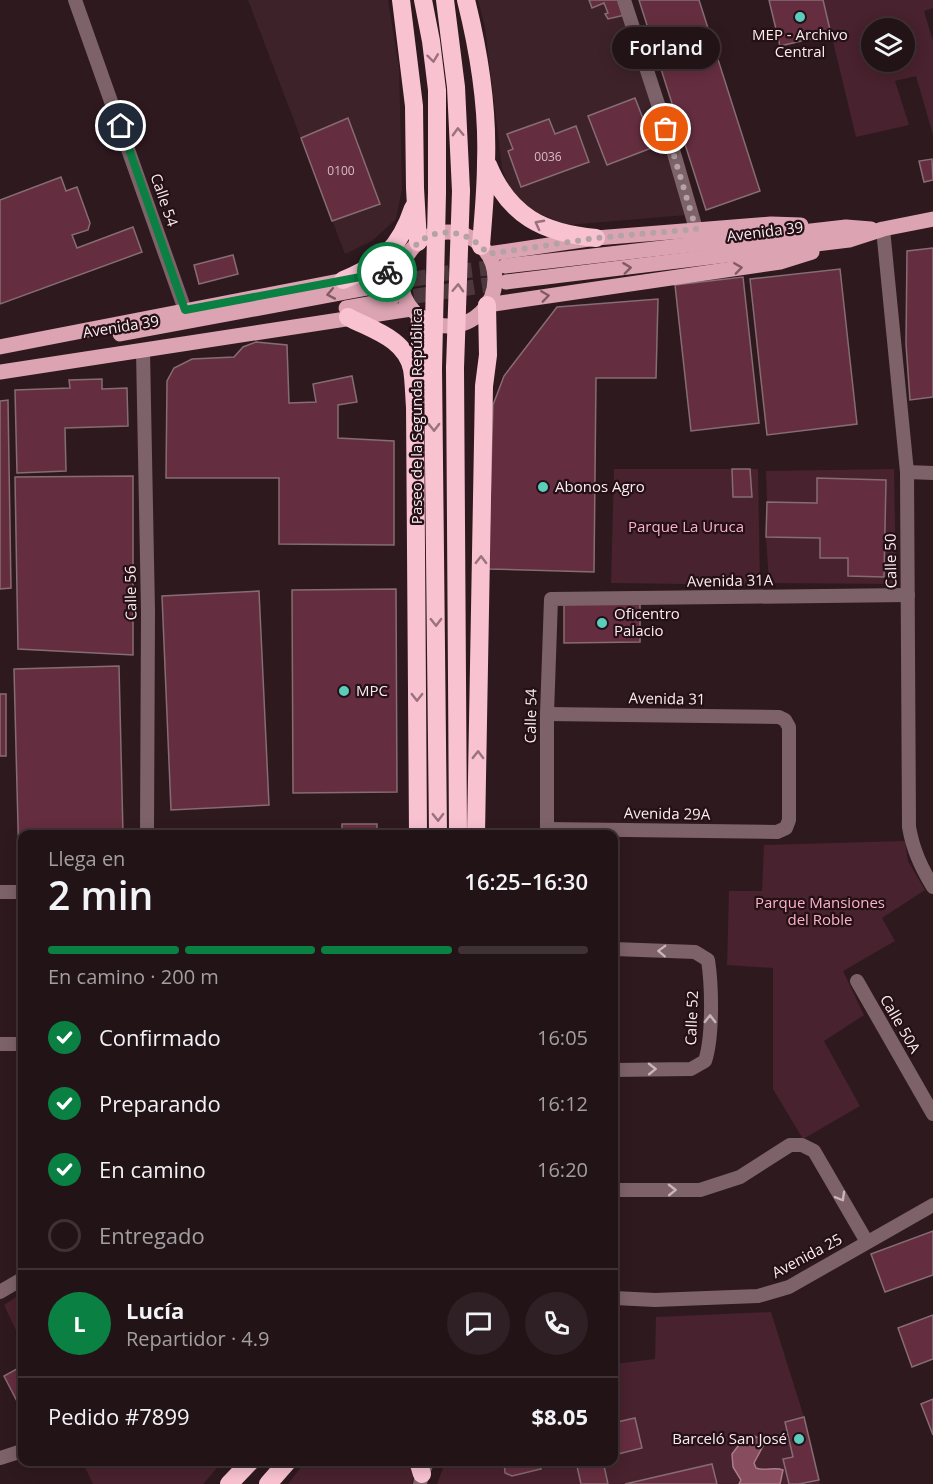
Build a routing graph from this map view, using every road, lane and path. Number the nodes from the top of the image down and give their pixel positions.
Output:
1 (75, 0) edge
2 (401, 0) edge
3 (423, 0) edge
4 (445, 0) edge
5 (466, 0) edge
6 (624, 0) edge
7 (487, 161) junction
8 (415, 188) junction
9 (933, 219) edge
10 (696, 229) junction
11 (883, 229) junction
12 (847, 234) junction
13 (596, 238) junction
14 (418, 243) junction
15 (484, 250) junction
16 (505, 266) tunnel mouth
17 (401, 269) junction
18 (343, 280) junction
19 (506, 282) tunnel mouth
20 (388, 284) tunnel mouth
21 (391, 300) tunnel mouth
22 (487, 305) junction
23 (185, 310) junction
24 (416, 313) junction
25 (348, 317) junction
26 (0, 347) edge
27 (143, 351) junction
28 (0, 356) edge
29 (0, 366) edge
30 (0, 372) edge
31 (415, 407) junction
32 (907, 472) junction
33 (933, 473) edge
34 (908, 596) junction
35 (551, 599) joint
36 (547, 714) junction
37 (786, 828) joint
38 (147, 830) edge
39 (418, 830) edge
40 (438, 830) edge
41 (458, 830) edge
42 (476, 830) edge
43 (547, 830) edge
44 (618, 832) edge
45 (933, 887) edge
46 (0, 892) edge
47 (18, 892) edge
48 (618, 949) edge
49 (856, 981) dead end
50 (18, 1045) edge
51 (1, 1048) edge
52 (618, 1070) edge
53 (933, 1114) edge
54 (618, 1190) edge
55 (933, 1205) edge
56 (867, 1242) junction
57 (18, 1281) edge
58 (0, 1292) edge
59 (618, 1299) edge
60 (18, 1452) edge
61 (0, 1458) edge
62 (246, 1466) edge
63 (283, 1466) edge
64 (230, 1484) edge
65 (267, 1484) edge

1 - 23 street, Calle 54
2 - 8 highway
3 -> 40 highway, Paseo de la Segunda República, bridge
41 -> 4 highway, bridge
5 - 7 highway
6 - 10 street
13 -> 7 highway
7 - 15 highway
8 - 14 highway
8 - 18 highway
9 - 11 main road, Avenida 39
10 - 12 main road
10 - 13 main road
11 - 12 main road, Avenida 39
11 - 32 street, Calle 50
12 - 16 main road, Avenida 39
19 -> 12 main road, Avenida 39
22 -> 12 main road
13 - 15 main road
14 - 15 main road
14 - 17 main road
15 - 22 main road
17 - 18 main road
17 - 24 main road
18 - 23 main road
20 -> 28 main road, Avenida 39
21 - 29 main road, Avenida 39
22 - 24 main road
42 -> 22 highway
23 - 26 main road
24 - 25 main road
24 - 31 highway
25 - 27 main road
25 - 31 highway
27 - 30 main road
27 - 38 street, Calle 56
31 -> 39 highway
32 - 33 street
32 - 34 street, Calle 50
34 - 35 street, Avenida 31A
34 - 45 street, Calle 50
35 - 36 street, Calle 54
36 - 37 street, Avenida 31
36 - 43 street, Calle 54
37 - 44 street, Avenida 29A
46 - 47 street
52 -> 48 street, Calle 52
49 - 53 street, Calle 50A
50 - 51 street
54 -> 56 street
55 - 56 street, Avenida 25
56 - 59 street, Avenida 25
57 - 58 street
60 - 61 street
62 - 64 highway
63 - 65 highway

